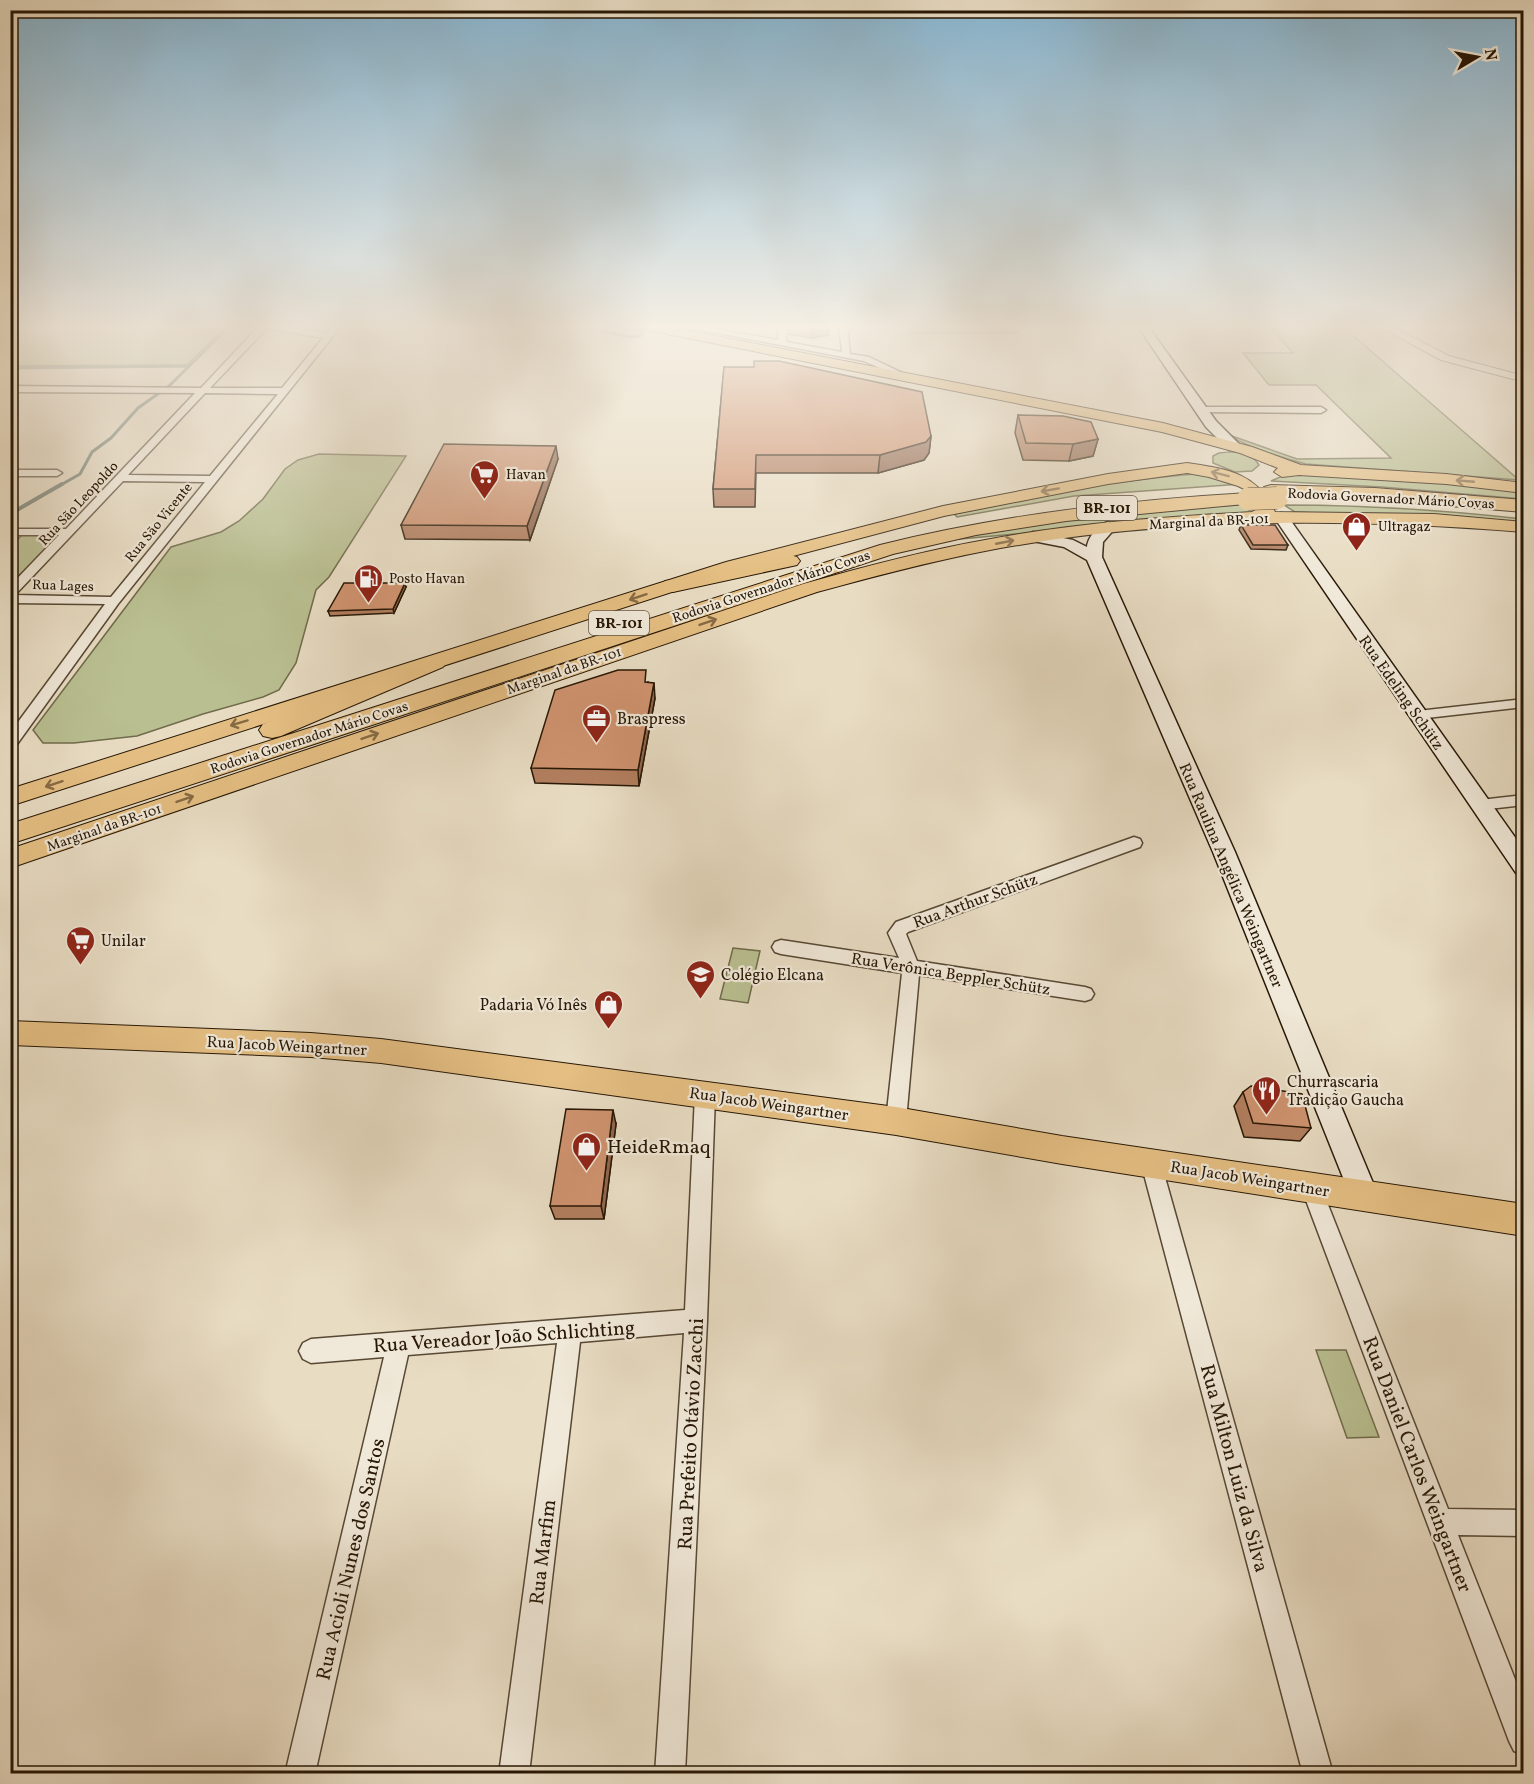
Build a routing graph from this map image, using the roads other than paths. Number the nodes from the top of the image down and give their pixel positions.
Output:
1 (186, 408) edge
2 (270, 408) edge
3 (1063, 408) edge
4 (1193, 408) edge
5 (1321, 410) dead end
6 (1158, 427) junction
7 (1206, 429) junction
8 (1234, 447) junction
9 (1184, 457) junction
10 (1262, 457) junction
11 (1299, 470) junction
12 (10, 473) edge
13 (57, 473) dead end
14 (120, 478) junction
15 (211, 479) junction
16 (1524, 488) edge
17 (1247, 499) junction
18 (1276, 502) junction
19 (1524, 505) edge
20 (1524, 513) edge
21 (1309, 516) junction
22 (1108, 527) junction
23 (1524, 527) edge
24 (967, 530) junction
25 (10, 532) edge
26 (69, 532) junction
27 (1033, 537) junction
28 (855, 548) junction
29 (1094, 557) junction
30 (673, 586) junction
31 (10, 596) edge
32 (114, 602) junction
33 (763, 604) junction
34 (435, 662) junction
35 (1524, 704) edge
36 (1418, 715) junction
37 (10, 744) edge
38 (204, 758) junction
39 (10, 798) edge
40 (1524, 801) edge
41 (1480, 805) junction
42 (10, 820) edge
43 (10, 834) edge
44 (1134, 843) dead end
45 (10, 859) edge
46 (1524, 867) edge
47 (781, 947) dead end
48 (911, 967) junction
49 (1085, 994) dead end
50 (10, 1033) edge
51 (705, 1095) junction
52 (896, 1121) junction
53 (1151, 1163) junction
54 (1311, 1187) junction
55 (1364, 1195) junction
56 (1524, 1220) edge
57 (696, 1322) junction
58 (570, 1331) junction
59 (399, 1344) junction
60 (311, 1351) dead end
61 (1440, 1522) junction
62 (1524, 1523) edge
63 (1524, 1741) edge
64 (300, 1773) edge
65 (514, 1773) edge
66 (670, 1773) edge
67 (1318, 1773) edge

1 - 14 street, Rua São Leopoldo
2 - 15 street, Rua São Vicente
3 - 6 highway
4 - 7 main road
5 - 7 street
6 - 7 highway
6 - 9 highway
7 - 8 highway
7 - 8 main road
7 - 9 highway
8 - 10 highway
17 -> 9 highway
9 -> 30 highway
10 - 11 highway
10 - 17 highway
16 -> 11 highway
11 - 21 highway
12 - 13 street
14 - 15 street
14 - 26 street, Rua São Leopoldo
15 - 32 street, Rua São Vicente
17 - 18 highway, Rodovia Governador Mário Covas / BR-101, bridge
17 - 22 highway, Marginal da BR-101
17 - 24 highway, Rodovia Governador Mário Covas / BR-101
17 - 28 highway, Rodovia Governador Mário Covas / BR-101
18 - 19 highway, Rodovia Governador Mário Covas / BR-101
18 - 20 highway, Rodovia Governador Mário Covas / BR-101
18 - 21 highway, Marginal da BR-101
18 - 36 main road, Rua Edeling Schütz
21 - 23 highway, Marginal da BR-101
22 - 27 highway, Marginal da BR-101
22 - 29 main road
24 - 33 highway
24 - 43 highway, Rodovia Governador Mário Covas / BR-101
25 - 26 street
26 - 31 street, Rua São Leopoldo
27 - 29 main road
33 -> 27 highway, Marginal da BR-101
28 - 30 highway
28 - 38 highway, Rodovia Governador Mário Covas / BR-101
29 - 55 main road, Rua Raulina Angélica Weingartner
30 -> 34 highway
31 - 32 street, Rua Lages
32 - 37 street, Rua São Vicente
45 -> 33 highway, Marginal da BR-101
34 - 38 highway
34 -> 39 highway
35 - 36 street
36 - 41 main road, Rua Edeling Schütz
38 - 42 highway, Rodovia Governador Mário Covas / BR-101
40 - 41 street
41 - 46 main road, Rua Edeling Schütz
44 - 48 street, Rua Arthur Schütz
47 - 48 street, Rua Verônica Beppler Schütz
48 - 49 street, Rua Verônica Beppler Schütz
48 - 52 street, Rua Arthur Schütz
50 - 51 main road, Rua Jacob Weingartner
51 - 52 main road, Rua Jacob Weingartner
51 - 57 street, Rua Prefeito Otávio Zacchi
52 - 53 main road, Rua Jacob Weingartner
53 - 54 main road, Rua Jacob Weingartner
53 - 67 street, Rua Milton Luiz da Silva
54 - 55 main road, Rua Jacob Weingartner
54 - 61 street, Rua Daniel Carlos Weingartner
55 - 56 main road, Rua Jacob Weingartner
57 - 58 street, Rua Vereador João Schlichting
57 - 66 street, Rua Prefeito Otávio Zacchi
58 - 59 street, Rua Vereador João Schlichting
58 - 65 street, Rua Marfim
59 - 60 street, Rua Vereador João Schlichting
59 - 64 street, Rua Acioli Nunes dos Santos
61 - 62 street
61 - 63 street, Rua Daniel Carlos Weingartner

